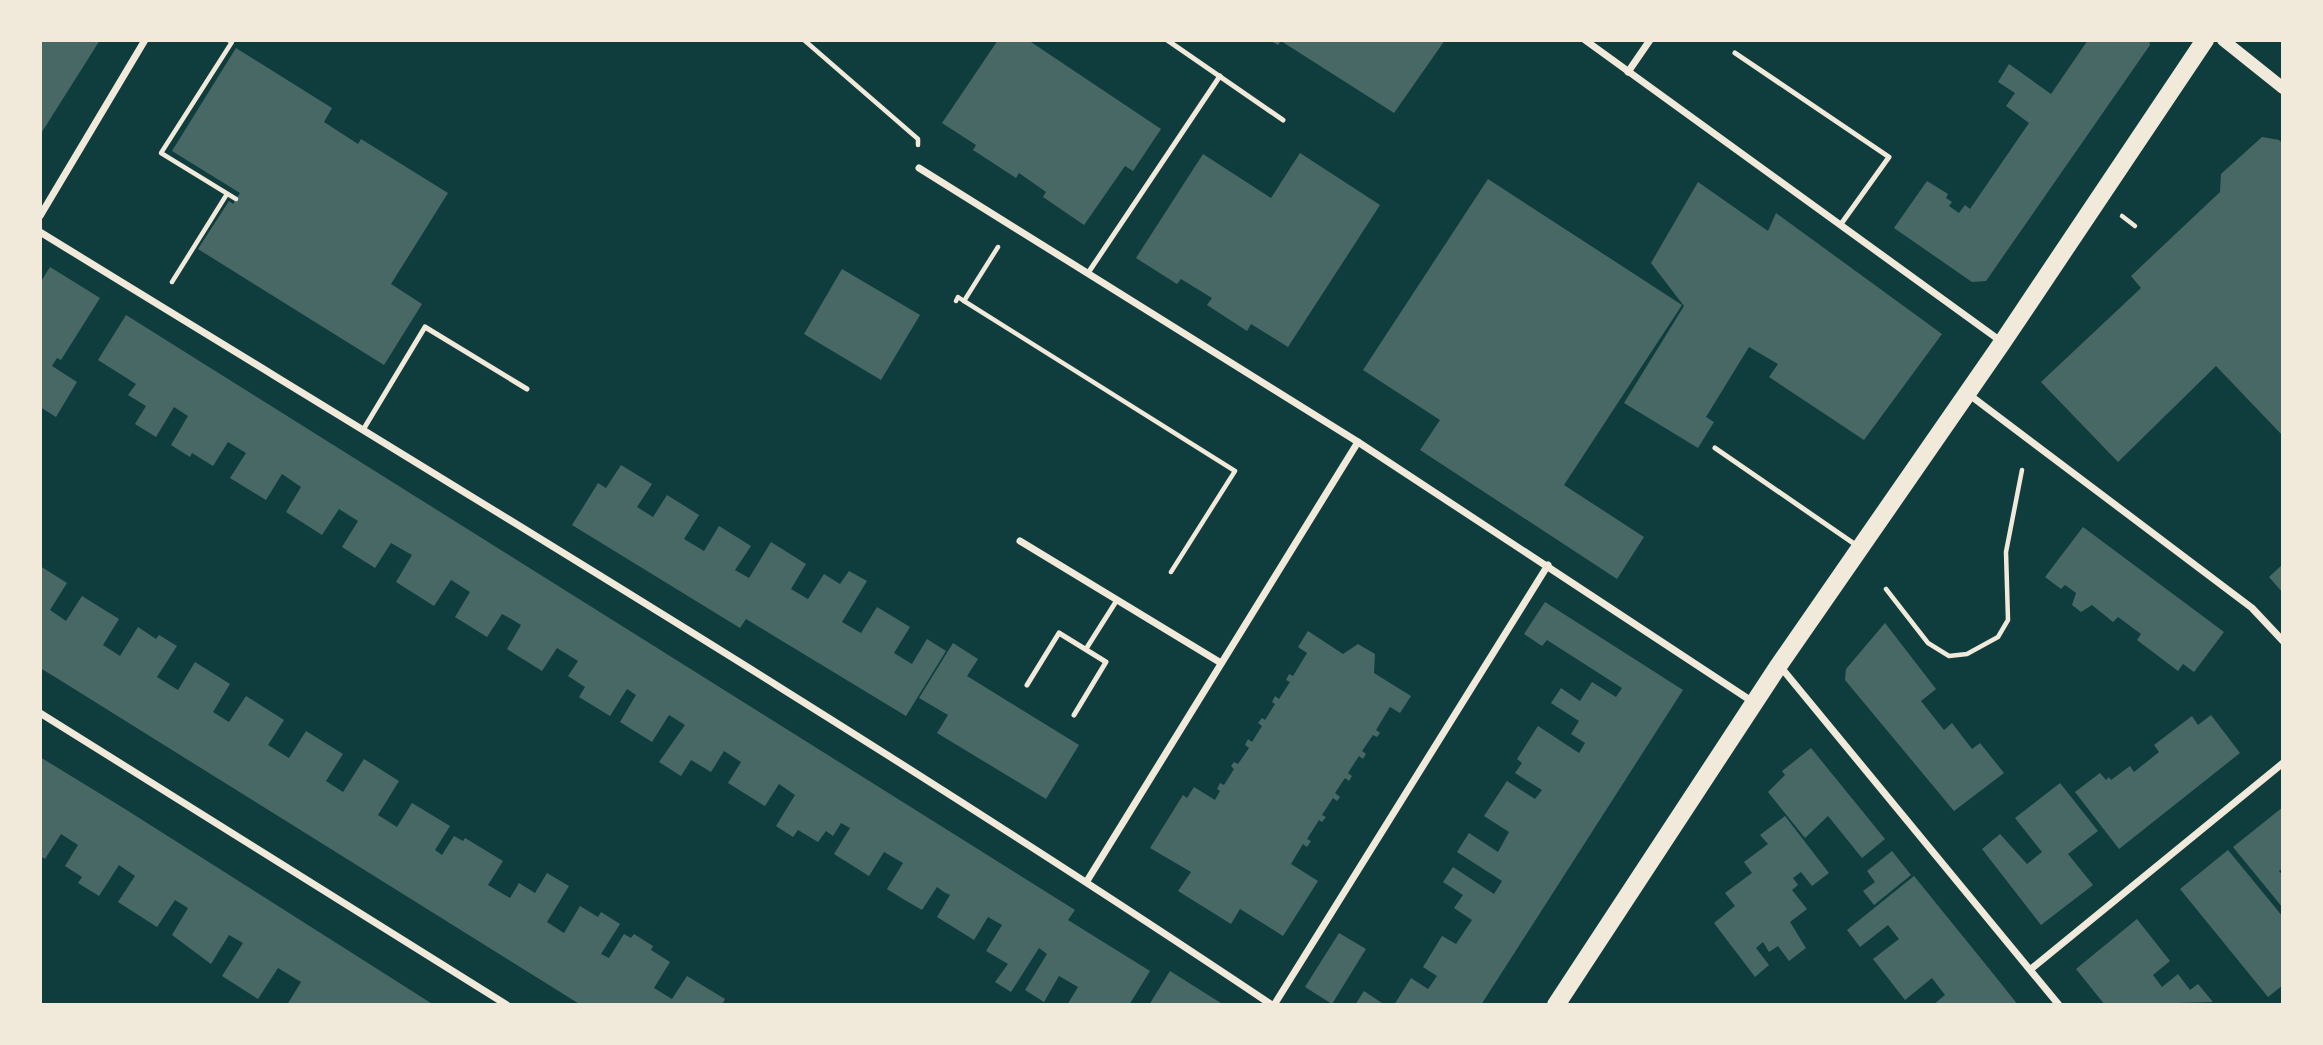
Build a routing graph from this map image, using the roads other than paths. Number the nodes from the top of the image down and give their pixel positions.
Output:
1 (145, 40) edge
2 (1167, 40) edge
3 (1584, 40) edge
4 (1650, 40) edge
5 (2204, 40) edge
6 (2223, 40) edge
7 (1735, 53) dead end
8 (1628, 72) junction
9 (1220, 76) junction
10 (2283, 88) edge
11 (1283, 120) dead end
12 (919, 168) road end
13 (40, 216) edge
14 (1841, 224) junction
15 (40, 232) edge
16 (1088, 273) junction
17 (2002, 343) junction
18 (527, 389) dead end
19 (1967, 392) junction
20 (363, 430) junction
21 (1359, 442) junction
22 (1715, 448) dead end
23 (1020, 541) dead end
24 (1860, 548) junction
25 (1548, 565) junction
26 (1117, 600) junction
27 (2283, 641) edge
28 (1086, 649) junction
29 (1221, 663) junction
30 (1779, 665) junction
31 (1027, 685) dead end
32 (1754, 702) junction
33 (40, 713) edge
34 (1074, 715) dead end
35 (2283, 763) edge
36 (1087, 881) junction
37 (2031, 970) junction
38 (507, 1005) edge
39 (1273, 1005) edge
40 (1556, 1005) edge
41 (2059, 1005) edge

1 - 13 street
2 - 9 lane
3 - 8 street
4 - 8 street
5 - 17 main road
6 - 10 street
7 - 14 lane
8 - 14 street
9 - 11 lane
9 - 16 lane
12 - 16 street
14 - 17 street
15 - 20 street
16 - 21 street
17 - 19 main road
18 - 20 lane
19 - 24 main road
19 - 27 street
20 - 36 street
21 - 25 street
21 - 29 street
22 - 24 lane
23 - 26 street
24 - 30 main road
25 - 32 street
25 - 39 street
26 - 28 lane
26 - 29 street
28 - 31 lane
28 - 34 lane
29 - 36 street
30 - 32 main road
30 - 37 street
32 - 40 main road
33 - 38 street
35 - 37 street
36 - 39 street
37 - 41 street

